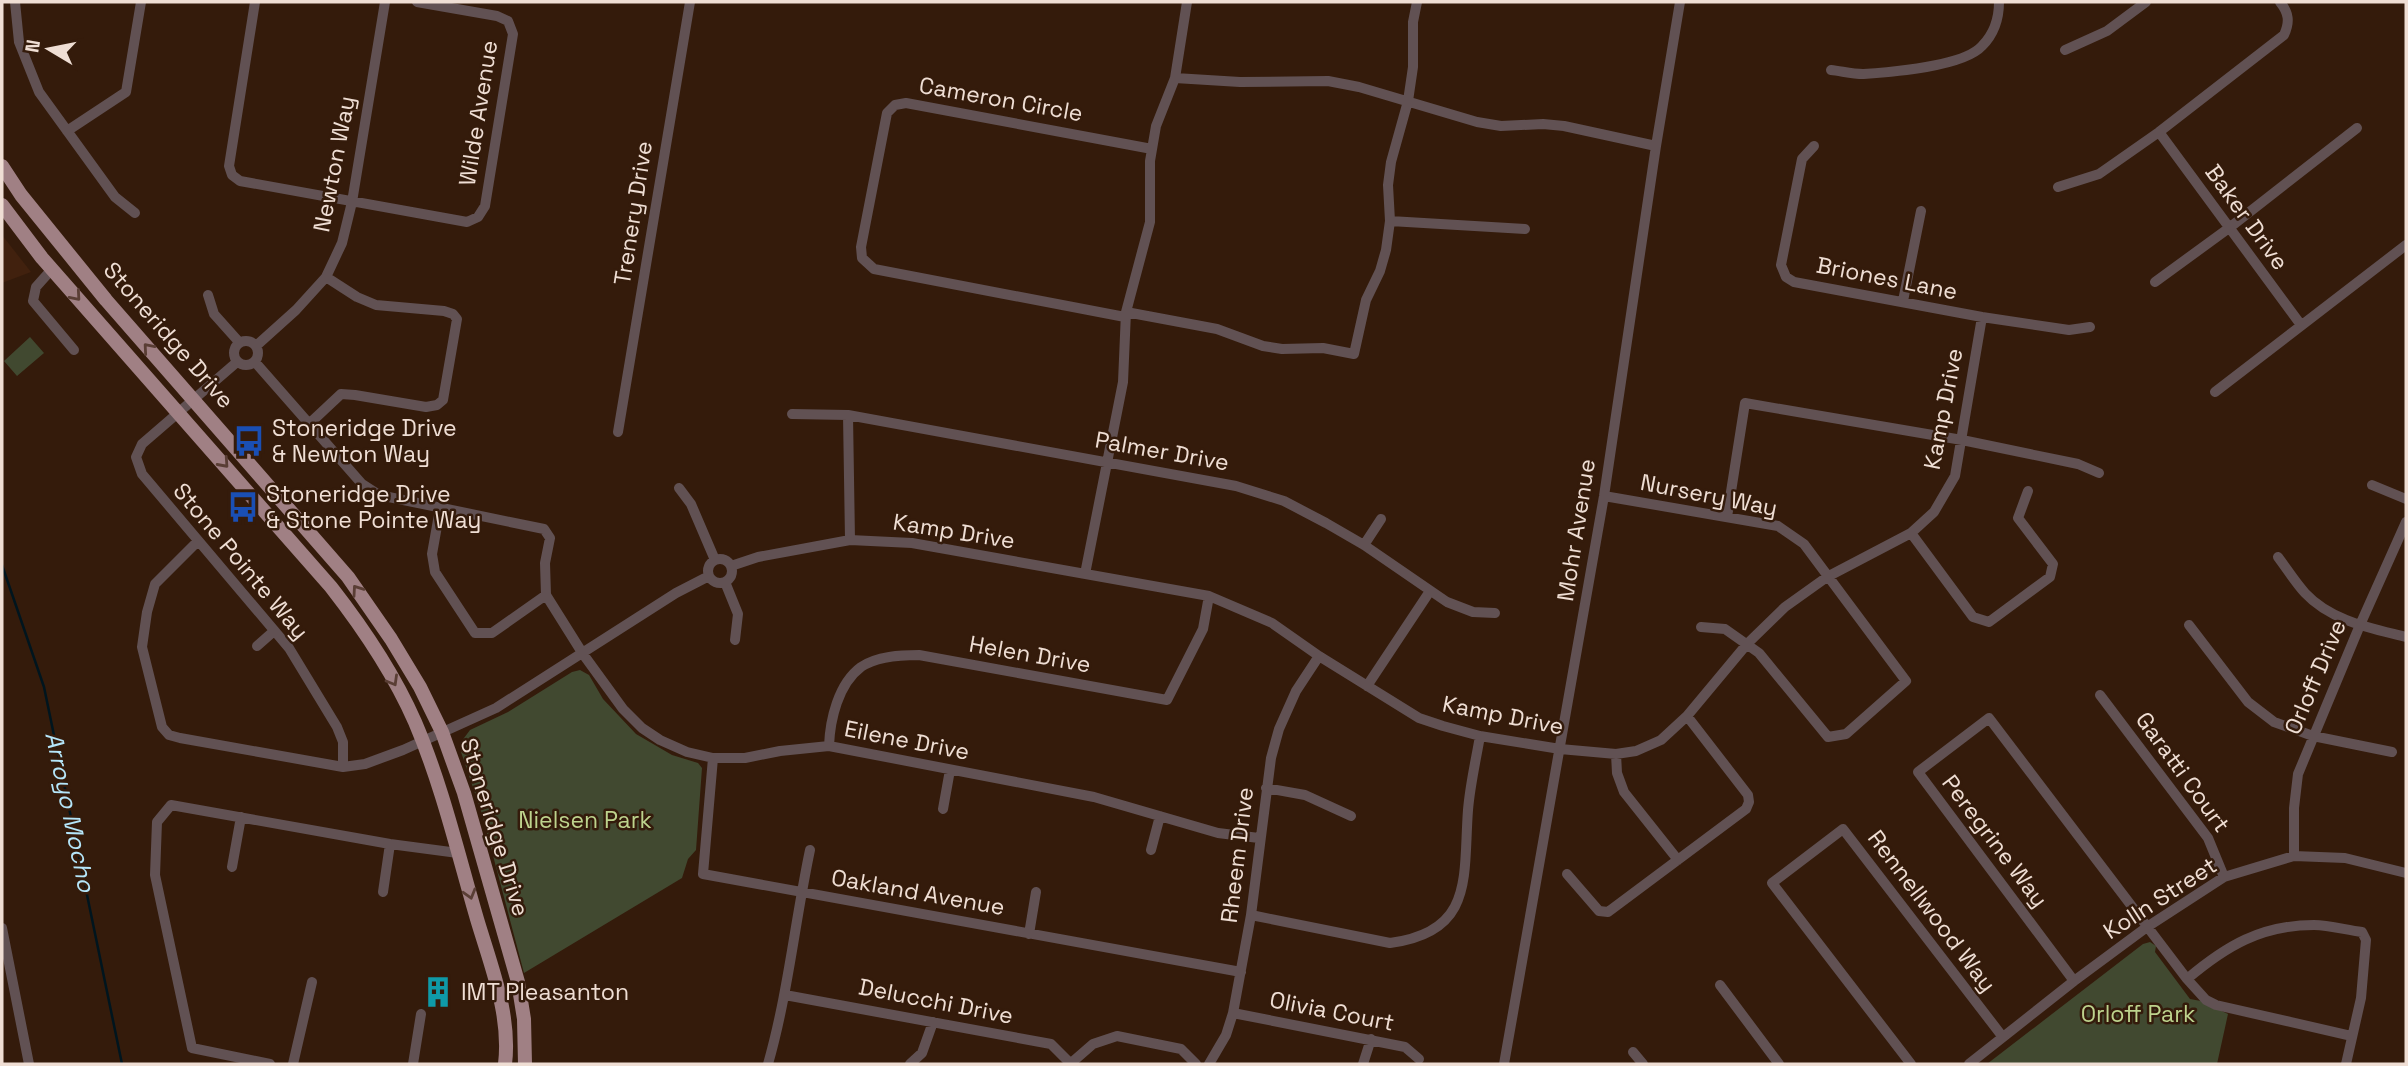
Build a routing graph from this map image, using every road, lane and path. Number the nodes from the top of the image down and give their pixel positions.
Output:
1 (15, 2) edge
2 (141, 2) edge
3 (255, 2) edge
4 (385, 2) edge
5 (416, 2) edge
6 (690, 2) edge
7 (1187, 2) edge
8 (1417, 2) edge
9 (1680, 2) edge
10 (1999, 2) edge
11 (2146, 2) edge
12 (2280, 2) edge
13 (2066, 50) dead end
14 (1830, 70) dead end
15 (1175, 78) junction
16 (1408, 101) junction
17 (2357, 128) dead end
18 (67, 131) junction
19 (2159, 132) junction
20 (1656, 146) junction
21 (1814, 146) dead end
22 (1152, 149) junction
23 (2, 166) edge
24 (2058, 187) dead end
25 (352, 202) junction
26 (2, 205) edge
27 (1921, 211) dead end
28 (135, 213) dead end
29 (1390, 221) junction
30 (1525, 229) dead end
31 (2229, 229) junction
32 (2406, 245) edge
33 (52, 269) junction
34 (326, 277) junction
35 (2155, 282) dead end
36 (208, 295) dead end
37 (1903, 302) junction
38 (1126, 314) junction
39 (1982, 317) junction
40 (2301, 325) junction
41 (2090, 327) dead end
42 (239, 342) junction
43 (256, 345) junction
44 (74, 350) dead end
45 (237, 362) junction
46 (255, 362) junction
47 (2215, 392) dead end
48 (193, 400) junction
49 (178, 413) junction
50 (792, 414) dead end
51 (848, 415) junction
52 (309, 424) junction
53 (618, 432) dead end
54 (1962, 440) junction
55 (1107, 462) junction
56 (2099, 473) dead end
57 (2372, 485) dead end
58 (679, 488) dead end
59 (2028, 491) dead end
60 (1604, 496) junction
61 (2406, 499) edge
62 (440, 509) junction
63 (1727, 517) junction
64 (1381, 519) dead end
65 (2406, 522) edge
66 (1911, 533) junction
67 (850, 540) junction
68 (197, 542) junction
69 (1364, 545) junction
70 (2278, 557) dead end
71 (715, 560) junction
72 (731, 566) junction
73 (1085, 574) junction
74 (709, 576) junction
75 (1828, 578) junction
76 (725, 582) junction
77 (1430, 591) junction
78 (546, 595) junction
79 (1209, 596) junction
80 (1495, 612) dead end
81 (2189, 625) dead end
82 (2360, 625) junction
83 (1701, 627) dead end
84 (274, 631) junction
85 (2406, 637) edge
86 (735, 640) dead end
87 (1747, 644) junction
88 (257, 646) dead end
89 (583, 654) junction
90 (1319, 656) junction
91 (1367, 686) junction
92 (2100, 695) dead end
93 (1687, 716) junction
94 (442, 732) junction
95 (1480, 736) junction
96 (2313, 737) junction
97 (422, 740) junction
98 (829, 746) junction
99 (1560, 749) junction
100 (2392, 752) dead end
101 (1616, 754) junction
102 (713, 758) junction
103 (343, 767) junction
104 (950, 770) junction
105 (1266, 788) junction
106 (943, 809) dead end
107 (1351, 816) dead end
108 (241, 817) junction
109 (1160, 817) junction
110 (1259, 838) junction
111 (390, 844) junction
112 (810, 850) dead end
113 (1151, 850) dead end
114 (458, 853) junction
115 (2294, 856) junction
116 (1678, 860) junction
117 (232, 867) dead end
118 (2406, 873) edge
119 (1567, 874) dead end
120 (2224, 877) junction
121 (383, 892) dead end
122 (801, 892) junction
123 (1037, 892) dead end
124 (1251, 915) junction
125 (2, 928) edge
126 (2147, 928) junction
127 (1029, 934) junction
128 (1241, 972) junction
129 (2187, 979) junction
130 (2074, 981) junction
131 (312, 982) dead end
132 (1720, 985) dead end
133 (785, 995) junction
134 (1233, 1013) junction
135 (421, 1014) dead end
136 (933, 1022) junction
137 (2352, 1036) junction
138 (2001, 1037) junction
139 (1371, 1039) junction
140 (1633, 1052) dead end
141 (1419, 1059) dead end
142 (29, 1064) edge
143 (270, 1064) edge
144 (293, 1064) edge
145 (412, 1064) edge
146 (505, 1064) edge
147 (525, 1064) edge
148 (768, 1064) edge
149 (910, 1064) edge
150 (1070, 1064) edge
151 (1196, 1064) edge
152 (1209, 1064) edge
153 (1363, 1064) edge
154 (1504, 1064) edge
155 (1643, 1064) edge
156 (1779, 1064) edge
157 (1911, 1064) edge
158 (1969, 1064) edge
159 (2346, 1064) edge

1 - 18 street
2 - 18 street
3 - 25 street
4 - 25 street, Newton Way
5 - 25 street, Wilde Avenue
6 - 53 street, Trenery Drive
7 - 15 street
8 - 16 street
9 - 20 street, Mohr Avenue
10 - 14 street
11 - 13 street
12 - 19 street
15 - 16 street
15 - 22 street
16 - 20 street
16 - 29 street
17 - 31 street
18 - 28 street
19 - 24 street
19 - 31 street, Baker Drive
20 - 60 street, Mohr Avenue
21 - 37 street, Briones Lane
22 - 38 street
22 - 38 street, Cameron Circle
48 -> 23 main road, Stoneridge Drive
25 - 34 street, Newton Way
26 - 33 main road, Stoneridge Drive
27 - 37 street
29 - 30 street
29 - 38 street
31 - 35 street
31 - 40 street, Baker Drive
32 - 40 street
33 - 44 street
33 -> 49 main road, Stoneridge Drive
34 - 43 street, Newton Way
34 - 52 street
36 - 42 street
37 - 39 street, Briones Lane
38 - 55 street
39 - 41 street, Briones Lane
39 - 54 street, Kamp Drive
40 - 47 street
42 - 43 street
42 - 45 street
43 - 46 street
45 - 46 street
45 - 48 street
46 - 52 street
48 - 49 street, Stone Pointe Way
94 -> 48 main road, Stoneridge Drive
49 - 68 street, Stone Pointe Way
49 -> 97 main road, Stoneridge Drive
50 - 51 street, Palmer Drive
51 - 55 street, Palmer Drive
51 - 67 street
52 - 62 street
54 - 56 street
54 - 63 street
54 - 66 street, Kamp Drive
55 - 69 street, Palmer Drive
55 - 73 street
57 - 61 street
58 - 71 street
59 - 66 street
60 - 63 street, Nursery Way
60 - 99 street, Mohr Avenue
62 - 78 street
62 - 78 street
63 - 75 street, Nursery Way
64 - 69 street
65 - 82 street, Orloff Drive
66 - 75 street, Kamp Drive
67 - 72 street, Kamp Drive
67 - 73 street, Kamp Drive
68 - 84 street, Stone Pointe Way
68 - 103 street
69 - 77 street, Palmer Drive
70 - 82 street
71 - 72 street
71 - 74 street
72 - 76 street
73 - 79 street, Kamp Drive
74 - 76 street
74 - 89 street
75 - 87 street, Kamp Drive
75 - 87 street, Nursery Way
76 - 86 street
77 - 80 street, Palmer Drive
77 - 91 street
78 - 89 street, Eilene Drive
79 - 90 street, Kamp Drive
79 - 98 street, Helen Drive
81 - 96 street
82 - 85 street
82 - 96 street, Orloff Drive
83 - 87 street
84 - 88 street
84 - 103 street, Stone Pointe Way
87 - 93 street, Kamp Drive
89 - 94 street
89 - 102 street, Eilene Drive
90 - 91 street, Kamp Drive
90 - 105 street, Rheem Drive
91 - 95 street, Kamp Drive
92 - 120 street, Garatti Court
93 - 101 street, Kamp Drive
93 - 116 street
94 - 97 street
94 - 147 main road, Stoneridge Drive
95 - 99 street, Kamp Drive
95 - 124 street
96 - 100 street
96 - 115 street, Orloff Drive
97 - 103 street
97 - 114 main road, Stoneridge Drive
98 - 102 street, Eilene Drive
98 - 104 street, Eilene Drive
99 - 101 street, Kamp Drive
99 - 154 street, Mohr Avenue
101 - 116 street
102 - 122 street, Oakland Avenue
104 - 106 street
104 - 109 street, Eilene Drive
105 - 107 street
105 - 110 street, Rheem Drive
108 - 111 street
108 - 117 street
108 - 143 street
109 - 110 street, Eilene Drive
109 - 113 street
110 - 124 street, Rheem Drive
111 - 114 street
111 - 121 street
112 - 122 street
114 -> 146 main road, Stoneridge Drive
115 - 118 street, Kolln Street
115 - 120 street, Kolln Street
116 - 119 street
120 - 126 street, Kolln Street
122 - 127 street, Oakland Avenue
122 - 133 street
123 - 127 street
124 - 128 street, Rheem Drive
125 - 142 street
126 - 129 street
126 - 130 street, Kolln Street
126 - 130 street, Peregrine Way
127 - 128 street, Oakland Avenue
128 - 134 street, Rheem Drive
129 - 137 street
129 - 137 street
130 - 138 street, Kolln Street
131 - 144 street
132 - 156 street
133 - 136 street, Delucchi Drive
133 - 148 street
134 - 139 street, Olivia Court
134 - 152 street, Rheem Drive
135 - 145 street
136 - 149 street
136 - 150 street, Delucchi Drive
137 - 159 street
138 - 157 street, Rennellwood Way
138 - 158 street, Kolln Street
139 - 141 street, Olivia Court
139 - 153 street
140 - 155 street
150 - 151 street

